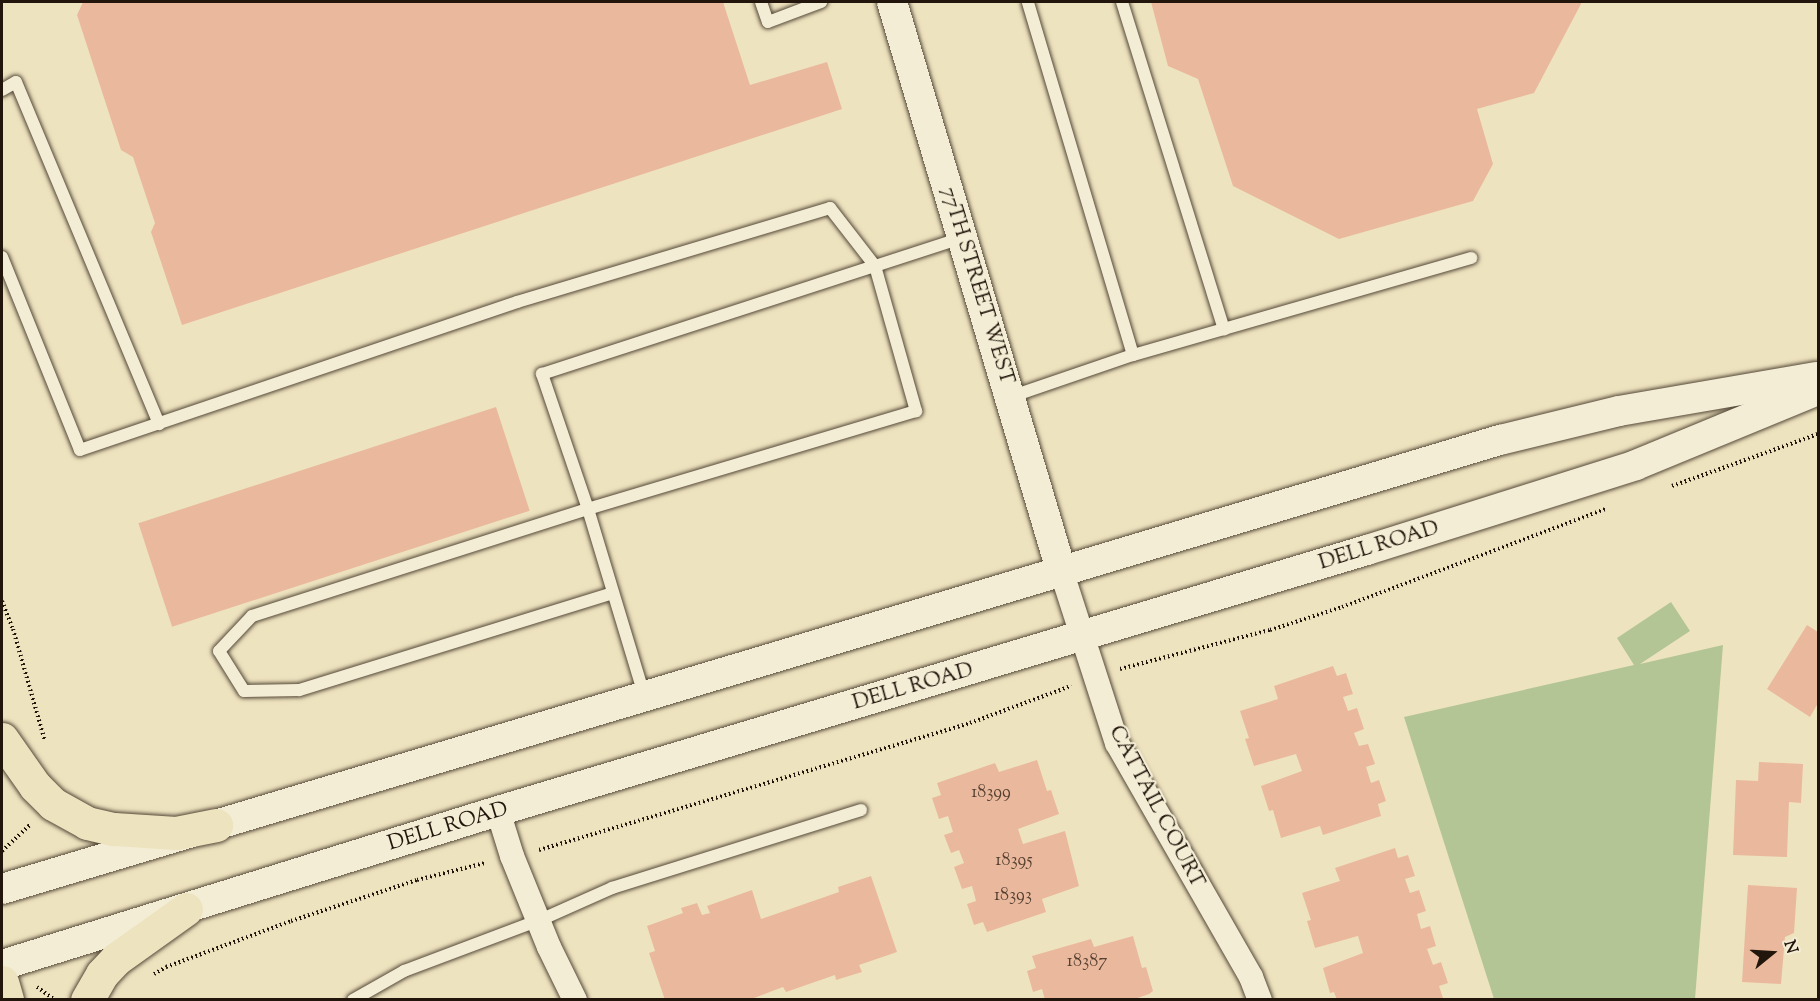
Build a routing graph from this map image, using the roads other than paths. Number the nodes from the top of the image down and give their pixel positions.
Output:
1 (761, 2) edge
2 (821, 2) edge
3 (892, 2) edge
4 (1028, 2) edge
5 (1122, 2) edge
6 (2, 90) edge
7 (962, 237) junction
8 (2, 257) edge
9 (1471, 258) dead end
10 (875, 266) junction
11 (1224, 330) junction
12 (1133, 355) junction
13 (1818, 377) edge
14 (1818, 390) edge
15 (1010, 397) junction
16 (159, 424) junction
17 (588, 508) junction
18 (1061, 570) junction
19 (613, 593) junction
20 (1082, 638) junction
21 (644, 695) junction
22 (2, 739) edge
23 (861, 810) dead end
24 (498, 811) junction
25 (216, 825) junction
26 (2, 889) edge
27 (186, 909) junction
28 (540, 920) junction
29 (2, 964) edge
30 (2, 982) edge
31 (7, 999) edge
32 (87, 999) edge
33 (353, 999) edge
34 (575, 999) edge
35 (1260, 999) edge

1 - 2 lane
3 - 7 street, 77TH STREET WEST
4 - 12 lane
5 - 11 lane
6 - 16 lane
7 - 10 lane
7 - 15 street, 77TH STREET WEST
8 - 16 lane
9 - 11 lane
10 - 16 lane
10 - 17 lane
10 - 17 lane
11 - 12 lane
12 - 15 lane
13 - 18 street
14 - 20 street, DELL ROAD
15 - 18 street, 77TH STREET WEST
17 - 19 lane
17 - 19 lane
18 - 20 street, CATTAIL COURT
18 - 21 street
19 - 21 lane
20 - 24 street, DELL ROAD
20 - 35 street, CATTAIL COURT
21 - 25 street
22 - 25 main road
23 - 28 lane
24 - 27 street, DELL ROAD
24 - 28 street
25 - 26 street
27 - 29 street, DELL ROAD
27 - 32 main road
28 - 33 lane
28 - 34 street
30 - 31 main road

